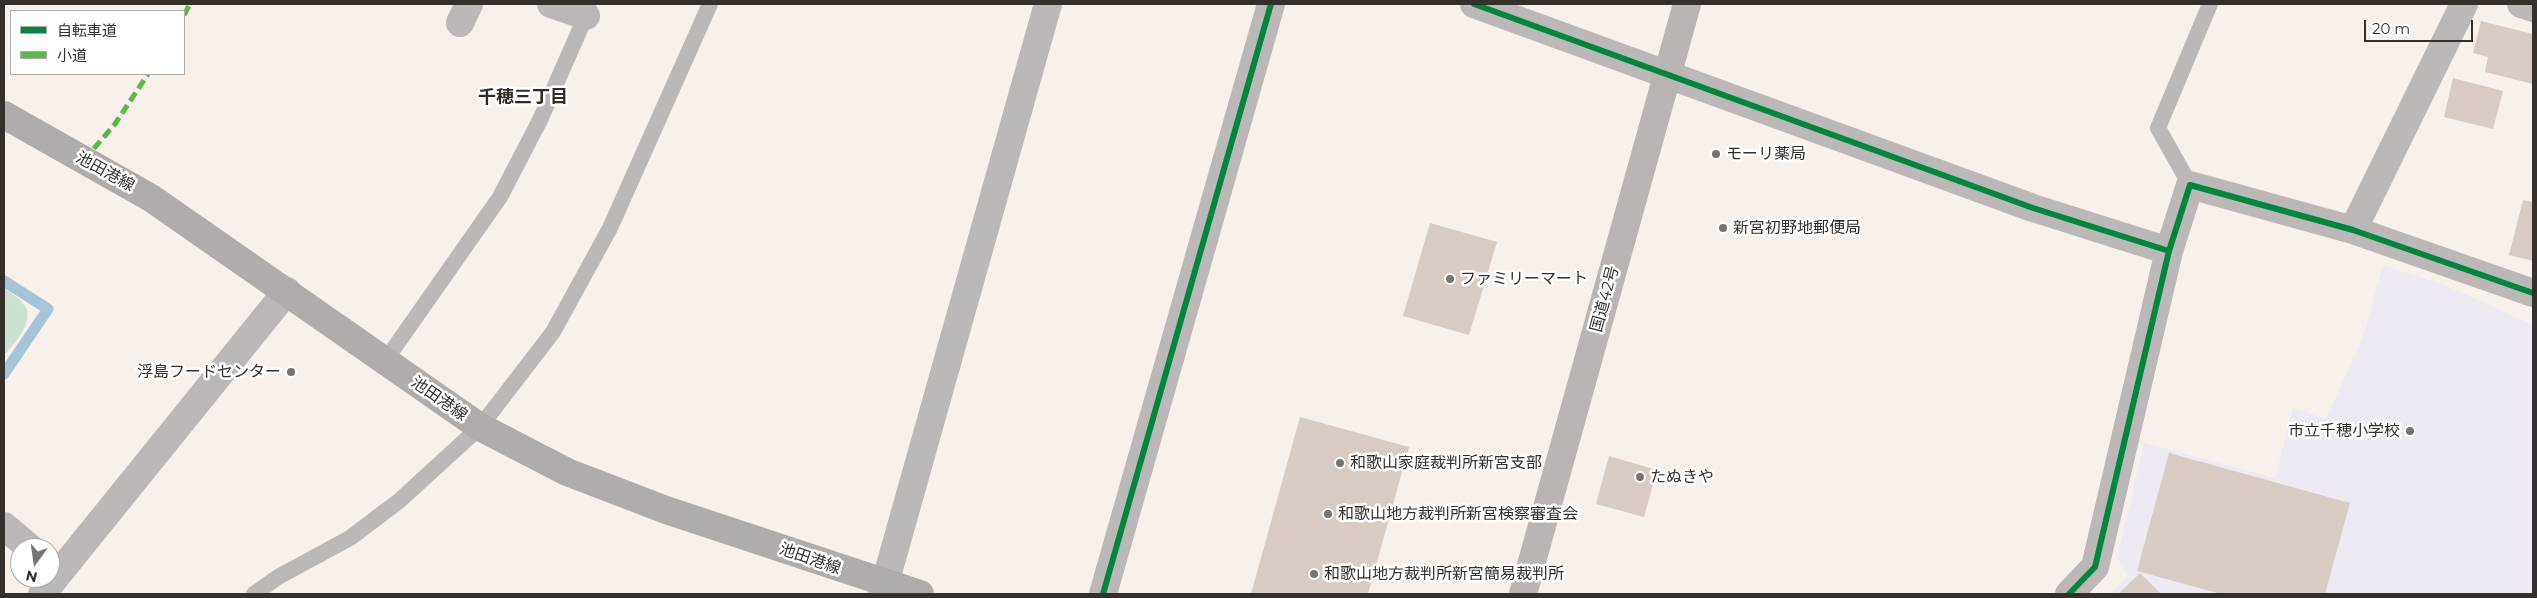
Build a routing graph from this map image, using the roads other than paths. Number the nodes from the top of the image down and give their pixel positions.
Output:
1 (551, 4) edge
2 (710, 4) edge
3 (1048, 4) edge
4 (1271, 4) edge
5 (1474, 4) edge
6 (1687, 4) edge
7 (2210, 4) edge
8 (2464, 4) edge
9 (2521, 4) edge
10 (2533, 8) edge
11 (589, 10) edge
12 (1667, 73) junction
13 (4, 115) edge
14 (2190, 185) junction
15 (2353, 230) junction
16 (2169, 251) junction
17 (287, 291) junction
18 (2533, 293) edge
19 (385, 361) junction
20 (480, 427) junction
21 (4, 526) edge
22 (18, 538) edge
23 (60, 561) edge
24 (883, 589) edge
25 (254, 594) edge
26 (920, 594) edge
27 (1103, 594) edge
28 (1523, 594) edge
29 (2069, 594) edge

1 - 11 street
2 - 20 lane
3 - 24 street
4 - 27 street
5 - 12 street
6 - 12 highway, 国道42号
7 - 14 lane
8 - 15 street
9 - 10 street
11 - 19 lane
12 - 16 street
12 - 28 highway, 国道42号
13 - 17 main road, 池田港線
14 - 15 street
14 - 16 street
15 - 18 street
16 - 29 street
17 - 19 main road, 池田港線
17 - 23 street
19 - 20 main road, 池田港線
20 - 24 main road, 池田港線
20 - 25 lane
21 - 22 street
24 - 26 main road, 池田港線

